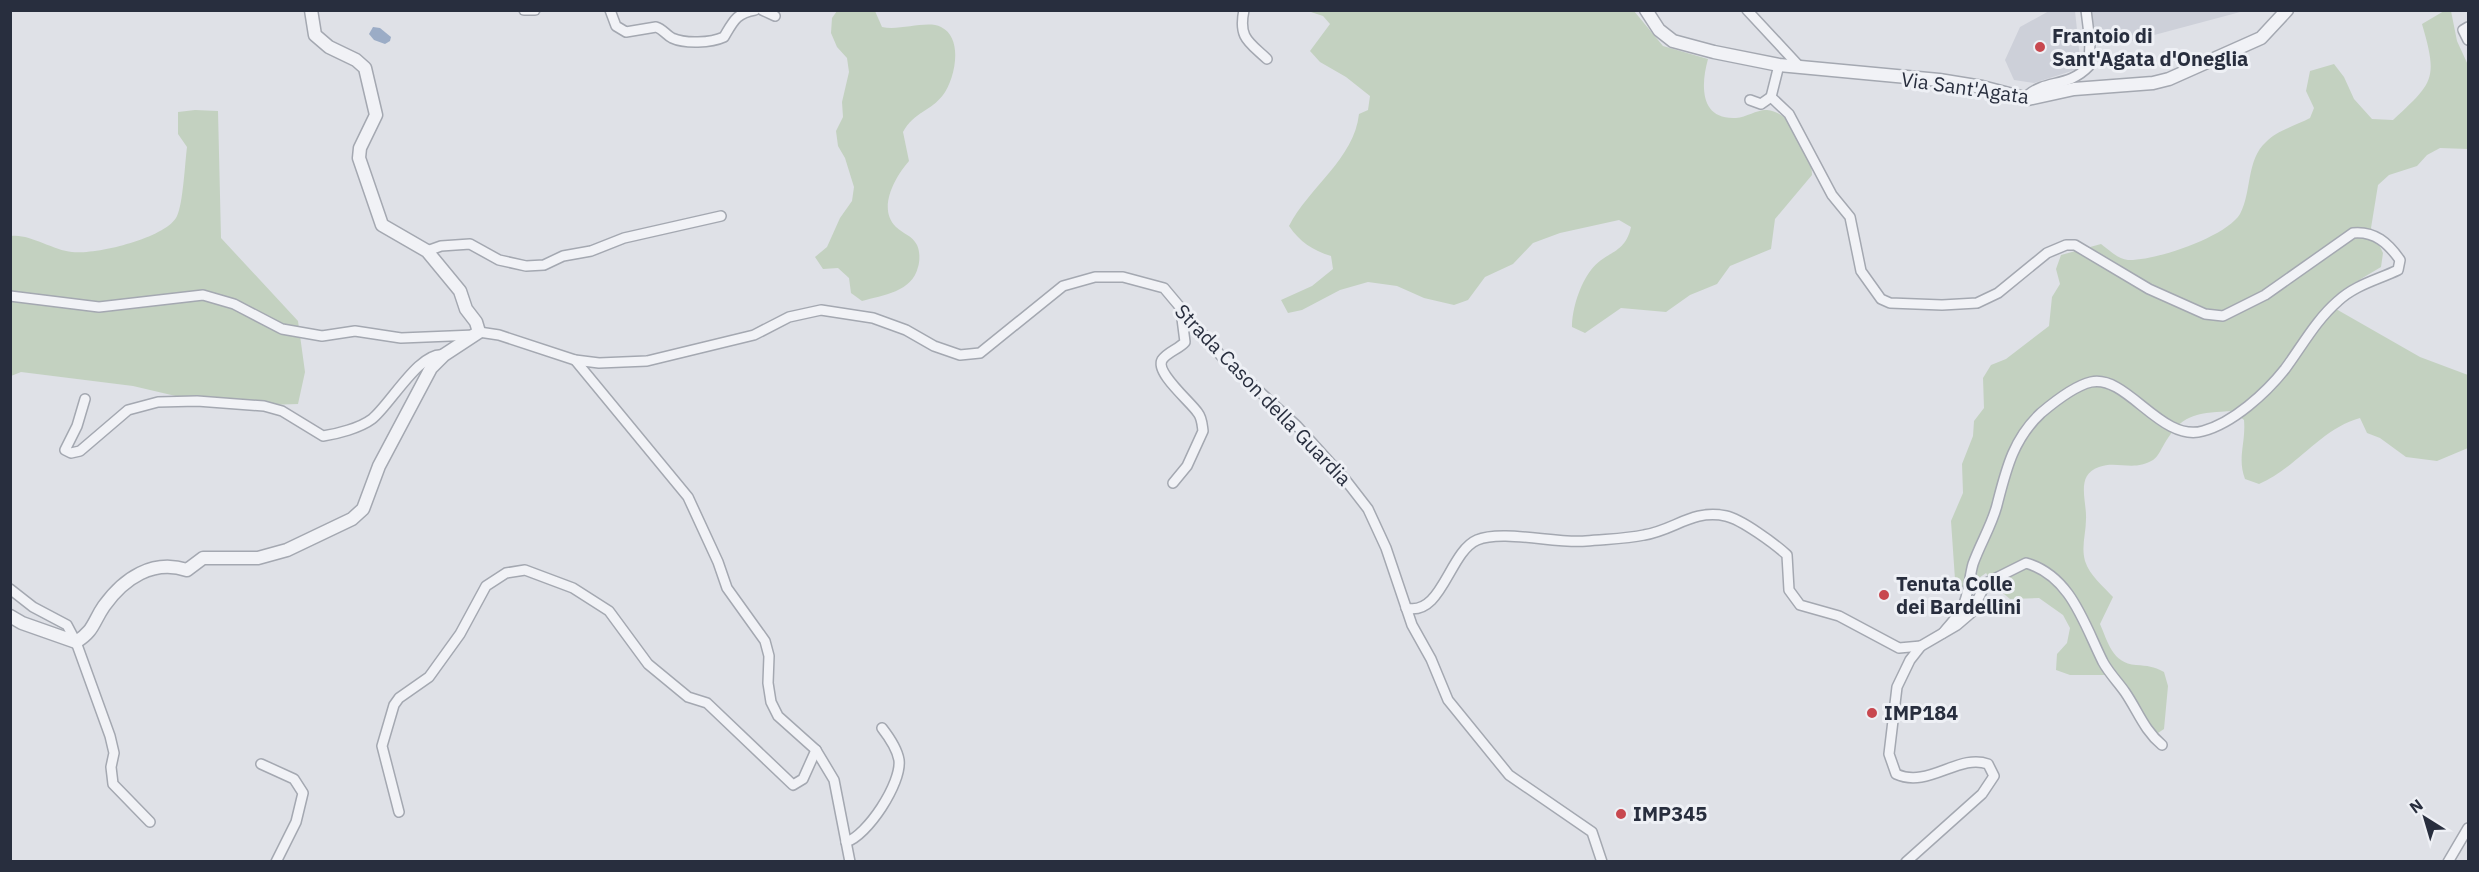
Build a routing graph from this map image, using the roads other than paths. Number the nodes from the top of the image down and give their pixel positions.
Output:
1 (311, 10) edge
2 (525, 10) edge
3 (535, 10) edge
4 (610, 10) edge
5 (755, 10) edge
6 (762, 10) edge
7 (1244, 10) edge
8 (1646, 10) edge
9 (1747, 10) edge
10 (2086, 10) edge
11 (2287, 10) edge
12 (775, 15) dead end
13 (2469, 27) edge
14 (2469, 39) edge
15 (1267, 59) dead end
16 (1779, 65) junction
17 (1800, 67) junction
18 (1771, 97) junction
19 (2028, 99) junction
20 (1750, 100) dead end
21 (722, 216) dead end
22 (427, 251) junction
23 (10, 296) edge
24 (1181, 311) junction
25 (477, 334) junction
26 (444, 355) junction
27 (575, 360) junction
28 (85, 399) dead end
29 (1173, 483) dead end
30 (10, 589) edge
31 (1407, 608) junction
32 (10, 616) edge
33 (1943, 633) junction
34 (76, 642) junction
35 (1920, 646) junction
36 (882, 728) dead end
37 (2162, 745) dead end
38 (816, 750) junction
39 (261, 764) dead end
40 (399, 812) dead end
41 (150, 822) dead end
42 (2469, 828) edge
43 (846, 842) junction
44 (276, 861) edge
45 (850, 861) edge
46 (1602, 861) edge
47 (1906, 861) edge
48 (2448, 861) edge

1 - 22 street
2 - 3 street
4 - 5 street
6 - 12 street
7 - 15 street
8 - 16 street, Via Sant'Agata
9 - 17 street
10 - 19 street
11 - 19 street, Via Sant'Agata
13 - 14 street
16 - 17 street, Via Sant'Agata
16 - 18 street
17 - 19 street, Via Sant'Agata
18 - 20 street
18 - 33 street
21 - 22 street
22 - 25 street
23 - 25 street, Strada Cason della Guardia
24 - 27 street, Strada Cason della Guardia
24 - 29 street
24 - 31 street, Strada Cason della Guardia
25 - 26 street
25 - 27 street, Strada Cason della Guardia
26 - 28 street
26 - 34 street
27 - 38 street
30 - 34 street
31 - 35 street
31 - 46 street, Strada Cason della Guardia
32 - 34 street
33 - 35 street
33 - 37 street
34 - 41 street
35 - 47 street
36 - 43 street
38 - 40 street
38 - 43 street
39 - 44 street
42 - 48 street
43 - 45 street

